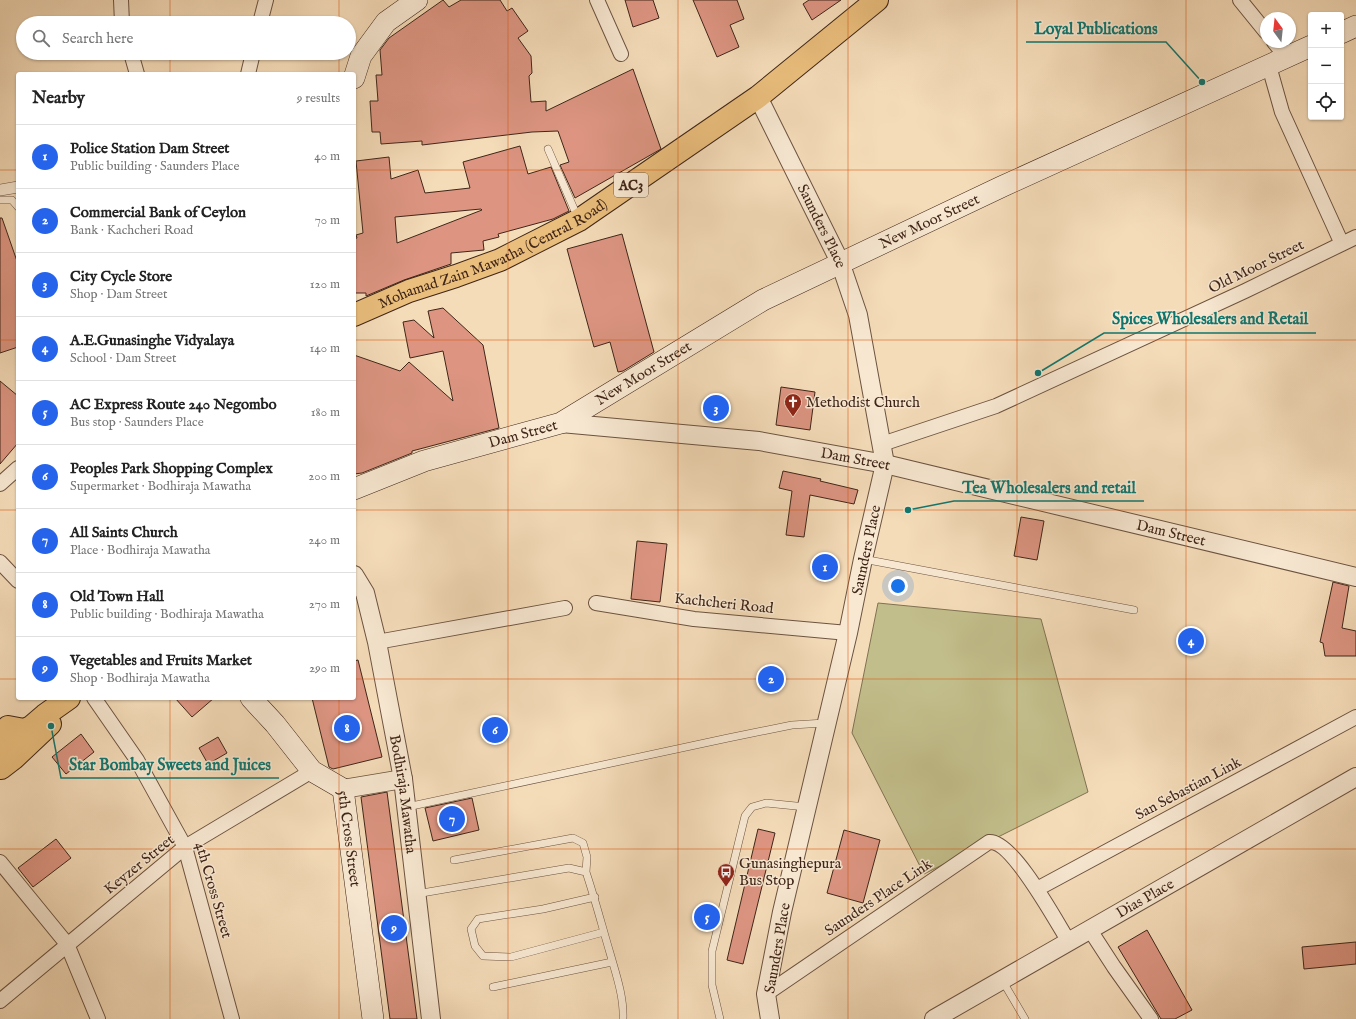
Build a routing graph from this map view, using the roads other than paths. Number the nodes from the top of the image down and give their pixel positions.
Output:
1 (121, 0) edge
2 (266, 0) edge
3 (417, 0) edge
4 (597, 0) edge
5 (877, 0) edge
6 (1240, 0) edge
7 (122, 16) edge
8 (262, 16) edge
9 (1260, 25) edge
10 (1356, 26) edge
11 (1344, 32) edge
12 (1308, 47) edge
13 (621, 54) dead end
14 (1277, 55) edge
15 (133, 60) edge
16 (251, 60) edge
17 (136, 72) edge
18 (248, 72) edge
19 (356, 72) edge
20 (758, 97) junction
21 (548, 149) dead end
22 (16, 187) edge
23 (0, 190) edge
24 (0, 200) edge
25 (16, 205) edge
26 (579, 220) junction
27 (1356, 237) edge
28 (1342, 244) junction
29 (840, 262) junction
30 (358, 310) edge
31 (561, 423) junction
32 (882, 444) junction
33 (885, 464) junction
34 (16, 470) edge
35 (0, 484) edge
36 (356, 488) edge
37 (863, 559) junction
38 (0, 562) edge
39 (1356, 577) edge
40 (356, 578) edge
41 (16, 579) edge
42 (596, 603) dead end
43 (565, 608) dead end
44 (1134, 610) dead end
45 (848, 633) junction
46 (377, 642) junction
47 (67, 700) edge
48 (95, 700) edge
49 (253, 700) edge
50 (1356, 717) edge
51 (4, 722) edge
52 (826, 723) junction
53 (0, 763) edge
54 (0, 768) edge
55 (312, 771) junction
56 (1356, 777) edge
57 (403, 779) junction
58 (343, 789) junction
59 (406, 807) junction
60 (807, 807) junction
61 (185, 847) junction
62 (454, 860) dead end
63 (0, 862) edge
64 (586, 872) junction
65 (1037, 889) junction
66 (416, 894) junction
67 (595, 897) junction
68 (1090, 930) junction
69 (604, 932) junction
70 (1069, 942) junction
71 (67, 944) junction
72 (612, 962) junction
73 (1002, 980) junction
74 (493, 987) dead end
75 (766, 994) junction
76 (0, 1000) edge
77 (98, 1019) edge
78 (232, 1019) edge
79 (374, 1019) edge
80 (431, 1019) edge
81 (623, 1019) edge
82 (720, 1019) edge
83 (770, 1019) edge
84 (934, 1019) edge
85 (1025, 1019) edge
86 (1151, 1019) edge

1 - 7 street
2 - 8 street
3 - 19 main road
4 - 13 street
5 - 20 main road, Mohamad Zain Mawatha (Central Road) / AC3
6 - 9 street
10 - 11 main road
12 - 14 main road, New Moor Street
14 - 28 street
14 - 29 main road, New Moor Street
15 - 17 street
16 - 18 street
20 - 26 main road, Mohamad Zain Mawatha (Central Road) / AC3
20 - 29 street, Saunders Place
21 - 26 lane
22 - 23 street
24 - 25 lane
26 - 30 main road, Mohamad Zain Mawatha (Central Road) / AC3
27 - 28 street, Old Moor Street
28 - 32 street, Old Moor Street
29 - 31 main road, New Moor Street
29 - 32 street, Saunders Place
31 - 33 street, Dam Street
31 - 36 main road, Dam Street
32 - 33 street, Saunders Place
33 - 37 street, Saunders Place
33 - 39 street, Dam Street
34 - 35 street
37 - 44 lane
37 - 45 street, Saunders Place
38 - 41 street
40 - 46 street, Bodhiraja Mawatha
42 - 45 street, Kachcheri Road
43 - 46 street
45 - 52 street, Saunders Place
46 - 57 street, Bodhiraja Mawatha
47 - 51 main road
47 - 54 main road
48 - 61 street, 4th Cross Street
49 - 55 main road, 5th Cross Street
50 - 65 street, San Sebastian Link
51 - 53 main road
52 - 59 lane
52 - 60 street, Saunders Place
55 - 58 main road, 5th Cross Street
55 - 61 street, Keyzer Street
56 - 68 street, Dias Place
57 - 58 street
57 - 59 street, Bodhiraja Mawatha
58 - 79 main road, 5th Cross Street
59 - 66 street, Bodhiraja Mawatha
60 - 75 street, Saunders Place
60 - 82 lane
61 - 71 street, Keyzer Street
61 - 78 street, 4th Cross Street
62 - 64 lane
63 - 71 street
64 - 66 lane
64 - 67 lane
65 - 70 street, Saunders Place Link
65 - 75 street, Saunders Place Link
66 - 80 street, Bodhiraja Mawatha
67 - 69 lane
67 - 69 lane
68 - 70 street, Dias Place
68 - 86 street
69 - 72 lane
70 - 73 street, Dias Place
71 - 76 street, Keyzer Street
71 - 77 street
72 - 74 lane
72 - 81 lane
73 - 84 street, Dias Place
73 - 85 lane
75 - 83 street, Saunders Place

